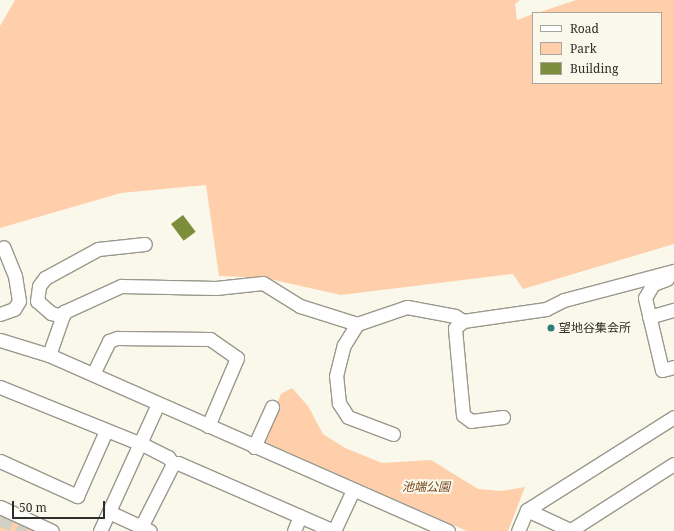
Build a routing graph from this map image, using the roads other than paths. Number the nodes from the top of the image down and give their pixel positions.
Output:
1 (145, 244) dead end
2 (3, 247) dead end
3 (674, 270) edge
4 (674, 276) edge
5 (674, 310) edge
6 (0, 314) edge
7 (63, 316) junction
8 (649, 317) junction
9 (462, 321) junction
10 (357, 324) junction
11 (0, 340) edge
12 (49, 355) junction
13 (674, 367) edge
14 (93, 374) junction
15 (0, 387) edge
16 (158, 404) junction
17 (272, 407) dead end
18 (503, 417) dead end
19 (674, 417) edge
20 (208, 426) junction
21 (106, 431) junction
22 (393, 434) dead end
23 (139, 445) junction
24 (254, 447) junction
25 (0, 461) edge
26 (172, 464) junction
27 (674, 464) edge
28 (353, 490) junction
29 (0, 507) edge
30 (527, 510) junction
31 (109, 512) junction
32 (300, 516) junction
33 (146, 529) edge
34 (52, 531) edge
35 (100, 531) edge
36 (294, 531) edge
37 (448, 531) edge
38 (518, 531) edge
39 (572, 531) edge

1 - 7 street
2 - 6 street
3 - 9 street
4 - 8 street
5 - 8 street
7 - 10 street
7 - 12 street
8 - 13 street
9 - 10 street
9 - 18 street
10 - 22 street
11 - 12 street
12 - 14 street
14 - 16 street
14 - 20 street
15 - 21 street
16 - 20 street
16 - 23 street
17 - 24 street
19 - 30 street
20 - 24 street
21 - 23 street
21 - 25 street
23 - 26 street
23 - 31 street
24 - 28 street
26 - 32 street
26 - 33 street
27 - 39 street
28 - 32 street
28 - 37 street
29 - 34 street
30 - 38 street
30 - 39 street
31 - 33 street
31 - 35 street
32 - 36 street

